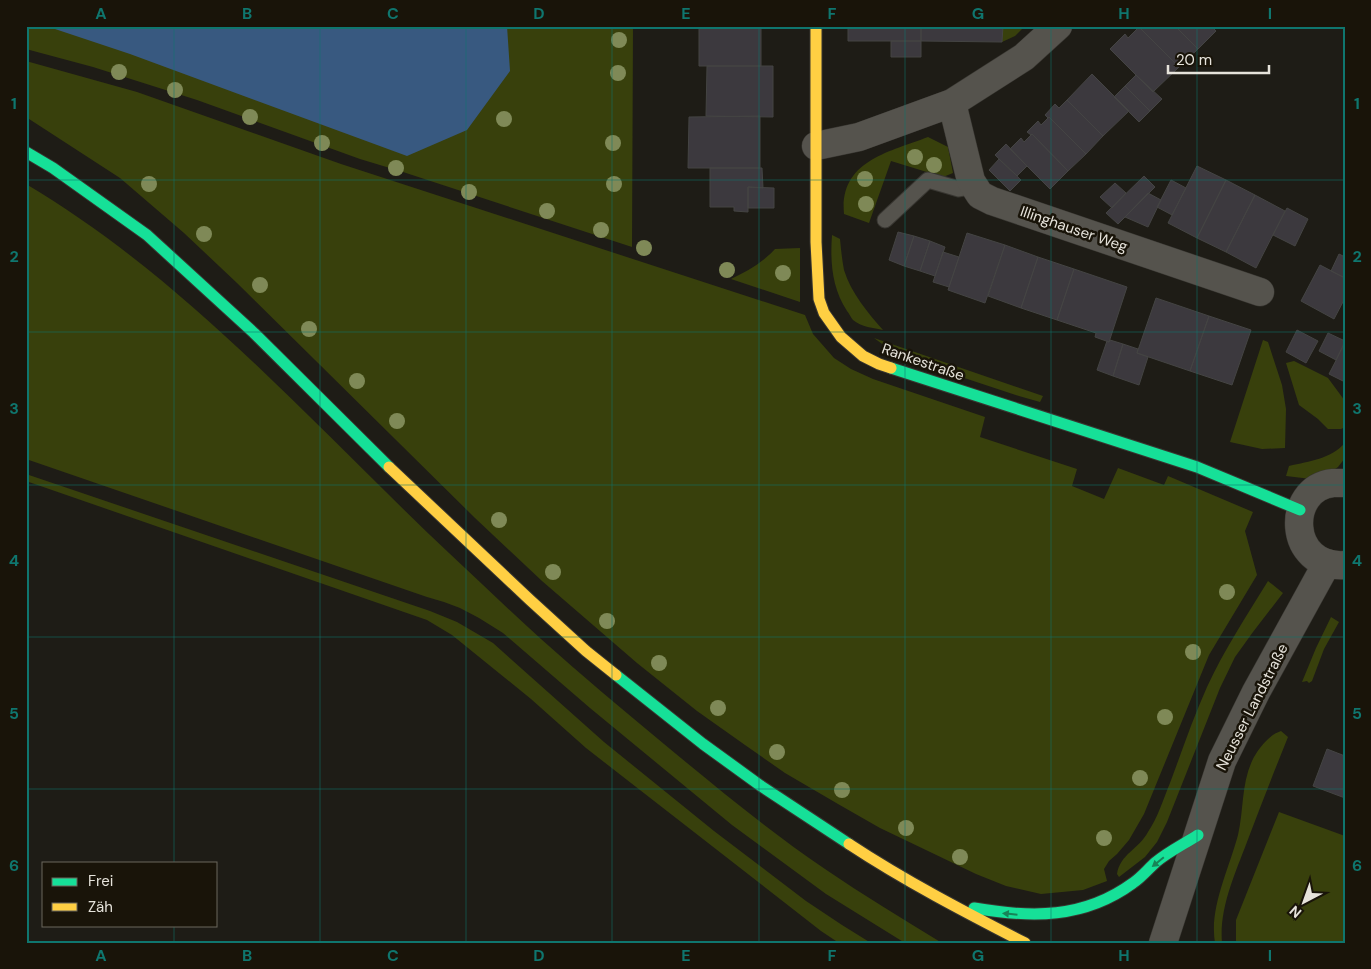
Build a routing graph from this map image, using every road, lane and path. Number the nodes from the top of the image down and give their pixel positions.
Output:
1 (816, 26) edge
2 (1058, 26) edge
3 (952, 103) junction
4 (816, 146) junction
5 (26, 152) edge
6 (975, 186) junction
7 (885, 220) dead end
8 (1260, 292) dead end
9 (1345, 483) edge
10 (1300, 510) junction
11 (1336, 564) edge
12 (1198, 835) junction
13 (950, 904) junction
14 (1025, 943) edge
15 (1163, 943) edge

1 - 4 main road, Rankestraße
2 - 3 street
3 - 4 street
3 - 6 street, Illinghauser Weg
4 - 10 main road, Rankestraße
5 - 13 main road
6 - 7 lane
6 - 8 street, Illinghauser Weg
9 - 10 street
10 - 11 street, Neusser Landstraße
11 - 12 street, Neusser Landstraße
12 -> 13 main road
12 - 15 street, Neusser Landstraße
13 - 14 main road

